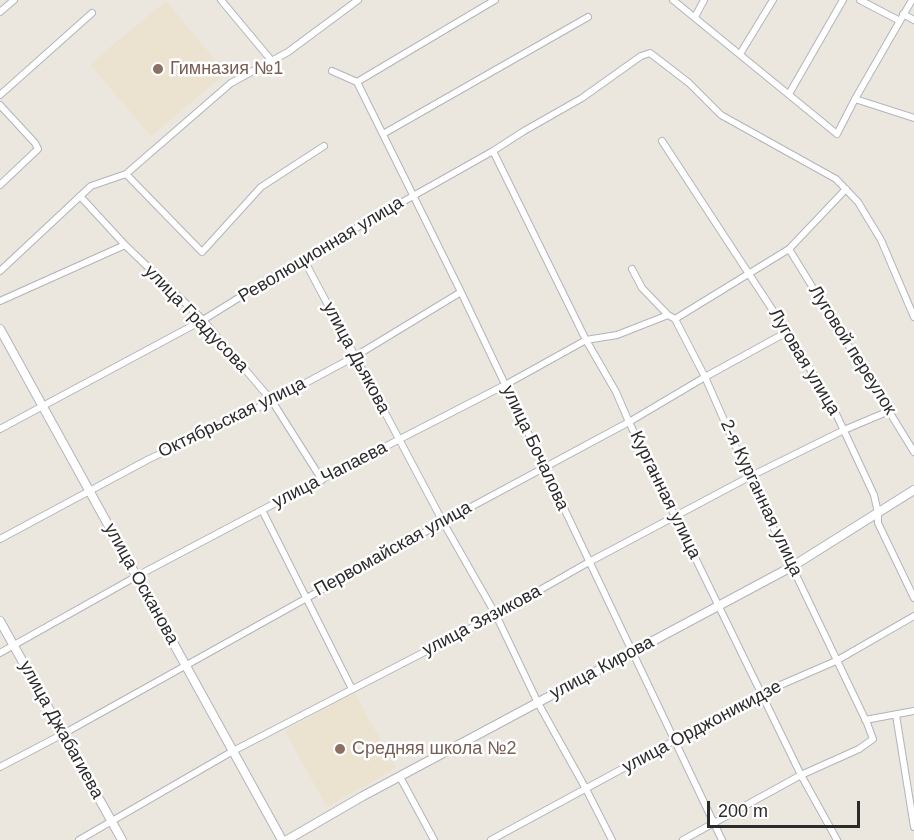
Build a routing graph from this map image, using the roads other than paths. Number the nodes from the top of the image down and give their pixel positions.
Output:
1 (14, 0) edge
2 (221, 0) edge
3 (358, 0) edge
4 (495, 0) edge
5 (674, 0) edge
6 (704, 0) edge
7 (772, 0) edge
8 (843, 0) edge
9 (860, 0) edge
10 (912, 0) edge
11 (0, 12) edge
12 (92, 13) dead end
13 (903, 14) junction
14 (588, 17) dead end
15 (695, 17) junction
16 (914, 20) edge
17 (900, 21) junction
18 (740, 54) junction
19 (271, 60) junction
20 (332, 71) dead end
21 (357, 82) junction
22 (789, 94) junction
23 (0, 95) edge
24 (855, 99) junction
25 (0, 105) edge
26 (914, 118) edge
27 (383, 134) junction
28 (662, 141) dead end
29 (324, 146) dead end
30 (493, 151) junction
31 (126, 174) junction
32 (0, 185) edge
33 (846, 189) junction
34 (413, 195) junction
35 (80, 196) junction
36 (125, 245) junction
37 (789, 249) junction
38 (303, 258) junction
39 (632, 269) dead end
40 (0, 271) edge
41 (749, 274) junction
42 (461, 292) junction
43 (0, 301) edge
44 (668, 315) junction
45 (914, 317) edge
46 (675, 319) junction
47 (203, 320) junction
48 (0, 329) edge
49 (787, 332) junction
50 (585, 340) junction
51 (354, 357) junction
52 (705, 377) junction
53 (505, 386) junction
54 (272, 401) junction
55 (43, 406) junction
56 (889, 411) junction
57 (629, 422) junction
58 (0, 429) edge
59 (844, 430) junction
60 (399, 440) junction
61 (914, 452) edge
62 (544, 467) junction
63 (749, 477) junction
64 (322, 480) junction
65 (914, 490) edge
66 (90, 491) junction
67 (262, 510) junction
68 (878, 513) junction
69 (675, 517) junction
70 (442, 522) junction
71 (0, 539) edge
72 (589, 562) junction
73 (793, 566) junction
74 (137, 576) junction
75 (306, 597) junction
76 (914, 598) edge
77 (719, 605) junction
78 (496, 615) junction
79 (914, 616) edge
80 (0, 621) edge
81 (14, 646) junction
82 (632, 652) junction
83 (0, 653) edge
84 (836, 661) junction
85 (185, 665) junction
86 (352, 689) junction
87 (762, 693) junction
88 (538, 703) junction
89 (914, 711) edge
90 (896, 715) junction
91 (865, 720) junction
92 (63, 734) junction
93 (674, 741) junction
94 (233, 751) junction
95 (0, 767) edge
96 (801, 775) junction
97 (400, 777) junction
98 (586, 789) junction
99 (112, 822) junction
100 (714, 823) junction
101 (914, 824) edge
102 (79, 840) edge
103 (122, 840) edge
104 (285, 840) edge
105 (434, 840) edge
106 (491, 840) edge
107 (612, 840) edge
108 (683, 840) edge
109 (722, 840) edge
110 (837, 840) edge

1 - 11 street
2 - 19 street
3 - 19 street
4 - 21 street
5 - 15 street
6 - 15 street
7 - 18 street
8 - 22 street
9 - 17 street
10 - 13 street
12 - 23 street
13 - 16 street
13 - 17 street
14 - 27 street
15 - 18 street
17 - 24 street
18 - 22 street
19 - 31 street
20 - 21 street
21 - 27 street, улица Бочалова
22 - 24 street
24 - 26 street
25 - 32 street
27 - 34 street, улица Бочалова
28 - 41 street, Луговая улица
29 - 31 street
30 - 33 street, Революционная улица
30 - 34 street, Революционная улица
30 - 50 street, Курганная улица
31 - 35 street
33 - 37 street
33 - 45 street
34 - 38 street, Революционная улица
34 - 42 street, улица Бочалова
35 - 36 street, улица Градусова
35 - 40 street
36 - 43 street
36 - 47 street, улица Градусова
37 - 41 street
37 - 56 street, Луговой переулок
38 - 47 street, Революционная улица
38 - 51 street, улица Дьякова
39 - 44 street
41 - 46 street
41 - 49 street, Луговая улица
42 - 51 street, Октябрьская улица
42 - 53 street, улица Бочалова
44 - 46 street
44 - 50 street, улица Чапаева
46 - 52 street, 2-я Курганная улица
47 - 54 street, улица Градусова
47 - 55 street, Революционная улица
48 - 55 main road, улица Осканова
49 - 52 street, Первомайская улица
49 - 59 street, Луговая улица
50 - 53 street, улица Чапаева
50 - 57 street, Курганная улица
51 - 54 street, Октябрьская улица
51 - 60 street, улица Дьякова
52 - 57 street, Первомайская улица
52 - 63 street, 2-я Курганная улица
53 - 60 street, улица Чапаева
53 - 62 street, улица Бочалова
54 - 64 street, улица Градусова
54 - 66 street, Октябрьская улица
55 - 58 street, Революционная улица
55 - 66 main road, улица Осканова
56 - 59 street, улица Зязикова
56 - 61 street, Луговой переулок
57 - 62 street, Первомайская улица
57 - 69 street, Курганная улица
59 - 63 street, улица Зязикова
59 - 68 street, Луговая улица
60 - 64 street, улица Чапаева
60 - 70 street, улица Дьякова
62 - 70 street, Первомайская улица
62 - 72 street, улица Бочалова
63 - 69 street, улица Зязикова
63 - 73 street, 2-я Курганная улица
64 - 67 street, улица Чапаева
65 - 68 street, улица Кирова
66 - 71 street, Октябрьская улица
66 - 74 main road, улица Осканова
67 - 74 street, улица Чапаева
67 - 75 street
68 - 73 street, улица Кирова
68 - 76 street, Луговая улица
69 - 72 street, улица Зязикова
69 - 77 street, Курганная улица
70 - 75 street, Первомайская улица
70 - 78 street, улица Дьякова
72 - 78 street, улица Зязикова
72 - 82 street, улица Бочалова
73 - 77 street, улица Кирова
73 - 84 street, 2-я Курганная улица
74 - 81 street, улица Чапаева
74 - 85 main road, улица Осканова
75 - 85 street, Первомайская улица
75 - 86 street
77 - 82 street, улица Кирова
77 - 87 street, Курганная улица
78 - 86 street, улица Зязикова
78 - 88 street, улица Дьякова
79 - 84 street, улица Орджоникидзе
80 - 81 main road, улица Джабагиева
81 - 83 street, улица Чапаева
81 - 92 main road, улица Джабагиева
82 - 88 street, улица Кирова
82 - 93 street, улица Бочалова
84 - 87 street, улица Орджоникидзе
84 - 91 street, 2-я Курганная улица
85 - 92 street, Первомайская улица
85 - 94 main road, улица Осканова
86 - 94 street, улица Зязикова
87 - 93 street, улица Орджоникидзе
87 - 96 street, Курганная улица
88 - 97 street, улица Кирова
88 - 98 street, улица Дьякова
89 - 90 street
90 - 91 street
90 - 101 street
91 - 96 street, 2-я Курганная улица
92 - 95 street, Первомайская улица
92 - 99 main road, улица Джабагиева
93 - 98 street, улица Орджоникидзе
93 - 100 street, улица Бочалова
94 - 99 street, улица Зязикова
94 - 104 main road, улица Осканова
96 - 100 street
96 - 110 street, Курганная улица
97 - 104 street, улица Кирова
97 - 105 street
98 - 106 street, улица Орджоникидзе
98 - 107 street, улица Дьякова
99 - 102 street, улица Зязикова
99 - 103 main road, улица Джабагиева
100 - 108 street
100 - 109 street, улица Бочалова

